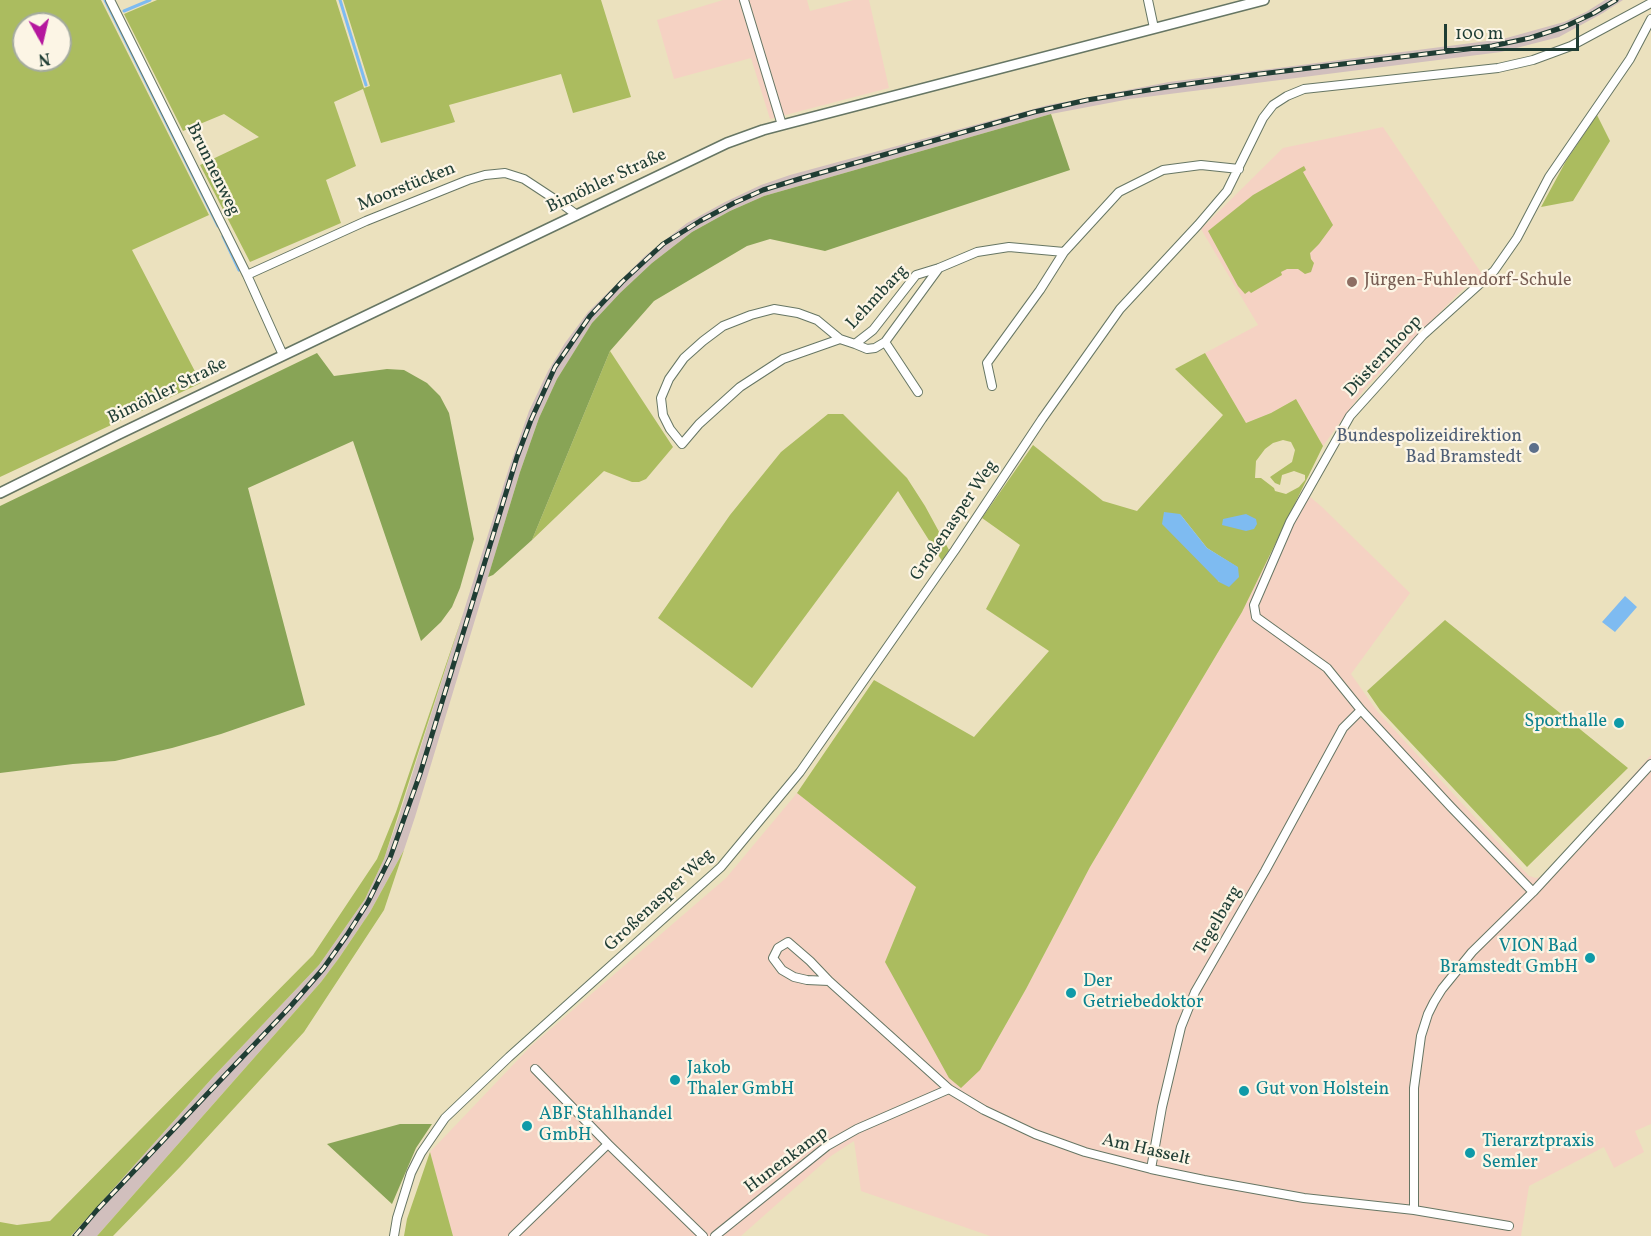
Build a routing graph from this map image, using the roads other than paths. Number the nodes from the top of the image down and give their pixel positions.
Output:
1 (110, 0) edge
2 (744, 0) edge
3 (1148, 0) edge
4 (1264, 0) edge
5 (1651, 3) edge
6 (1651, 19) edge
7 (1154, 28) junction
8 (782, 125) junction
9 (1239, 169) junction
10 (577, 215) junction
11 (1064, 252) junction
12 (939, 268) junction
13 (247, 274) junction
14 (840, 339) junction
15 (885, 342) junction
16 (855, 344) junction
17 (284, 355) junction
18 (992, 386) dead end
19 (918, 392) dead end
20 (0, 493) edge
21 (1361, 710) junction
22 (1651, 764) edge
23 (1533, 892) junction
24 (829, 981) junction
25 (535, 1069) dead end
26 (949, 1089) junction
27 (608, 1144) junction
28 (1151, 1169) junction
29 (1414, 1210) junction
30 (1509, 1226) dead end
31 (394, 1236) edge
32 (513, 1236) edge
33 (703, 1236) edge
34 (715, 1236) edge

1 - 13 street, Brunnenweg
2 - 8 street
3 - 7 street
4 - 7 street, Bimöhler Straße
5 - 9 street, Großenasper Weg
6 - 21 street, Düsternhoop
7 - 8 street, Bimöhler Straße
8 - 10 street, Bimöhler Straße
9 - 11 street
9 - 31 street, Großenasper Weg
10 - 13 street, Moorstücken
10 - 17 street, Bimöhler Straße
11 - 12 street, Lehmbarg
11 - 18 street
12 - 15 street, Lehmbarg
12 - 16 street, Lehmbarg
13 - 17 street, Brunnenweg
14 - 14 street
14 - 16 street
15 - 16 street, Lehmbarg
15 - 19 street
17 - 20 street, Bimöhler Straße
21 - 23 street
21 - 28 street, Tegelbarg
22 - 23 street
23 - 29 street
24 - 24 street, Am Hasselt
24 - 26 street, Am Hasselt
25 - 27 street
26 - 28 street, Am Hasselt
26 - 34 street, Hunenkamp
27 - 32 street
27 - 33 street
28 - 29 street, Am Hasselt
29 - 30 street, Am Hasselt

